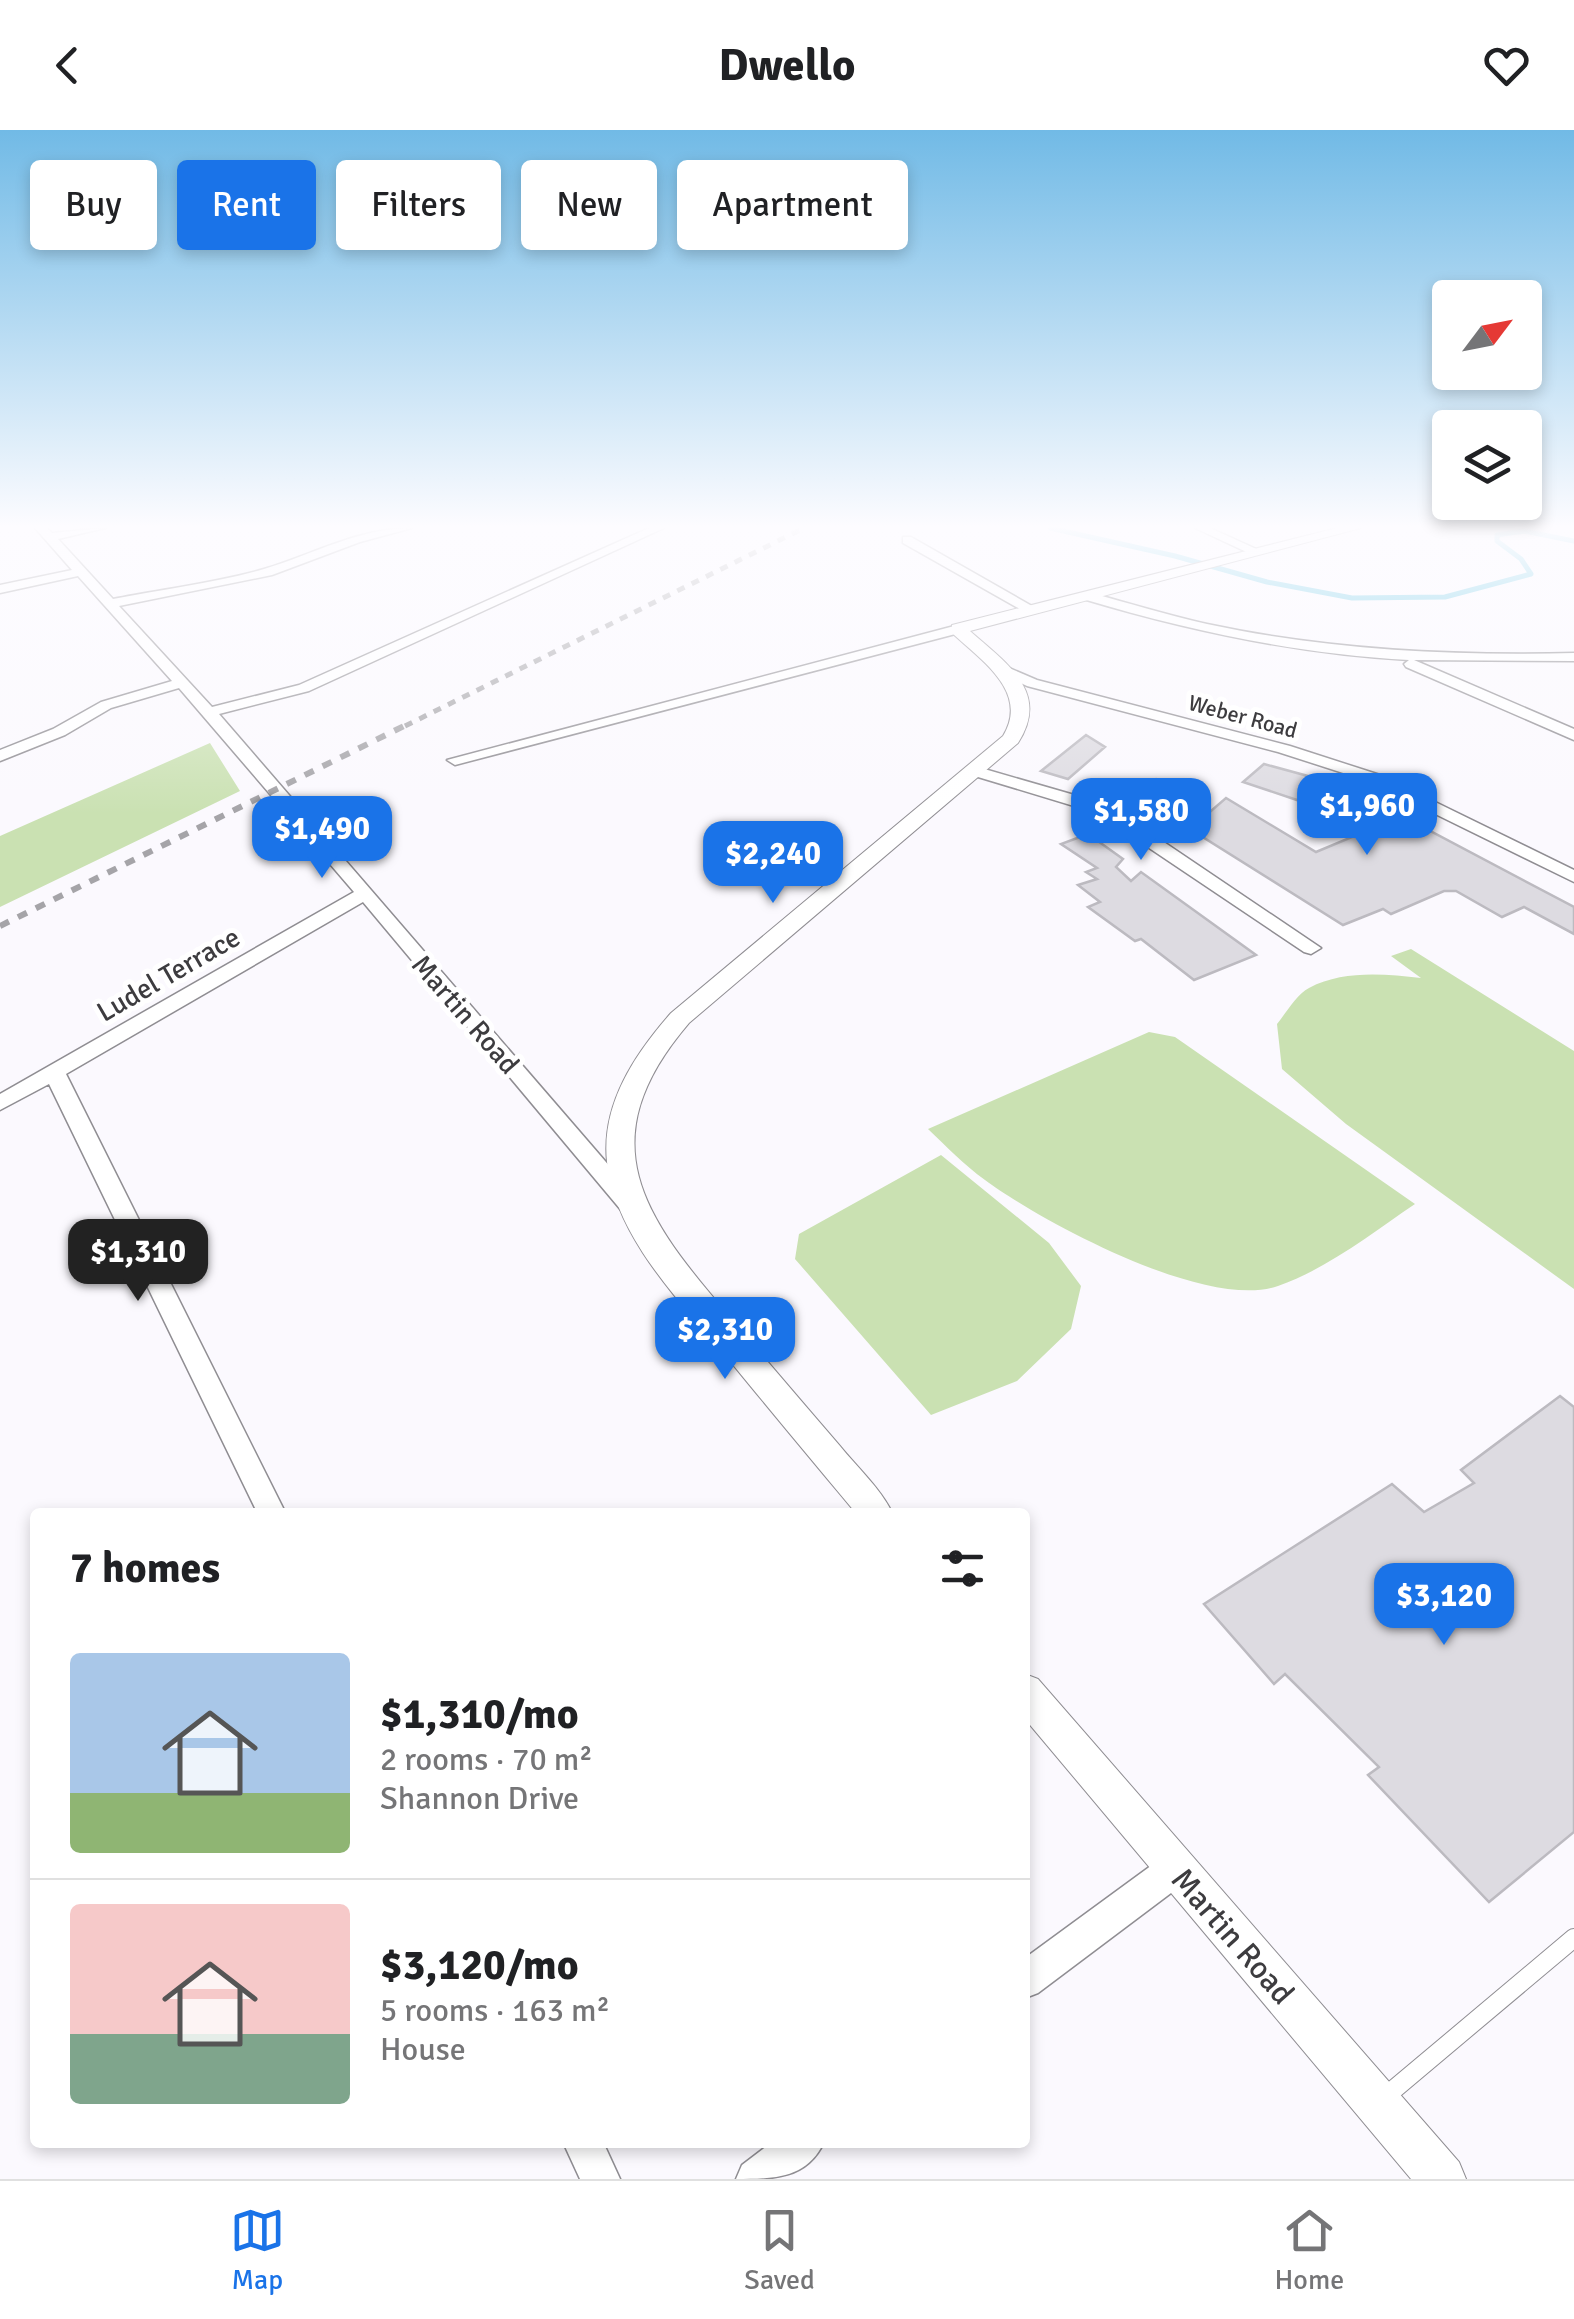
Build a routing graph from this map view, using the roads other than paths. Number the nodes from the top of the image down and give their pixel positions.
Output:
1 (127, 624) edge
2 (446, 624) edge
3 (979, 624) edge
4 (1186, 624) edge
5 (958, 629) junction
6 (1358, 653) junction
7 (1574, 657) edge
8 (1002, 669) junction
9 (182, 682) junction
10 (210, 712) junction
11 (1574, 735) edge
12 (0, 756) edge
13 (454, 760) dead end
14 (974, 771) junction
15 (1574, 877) edge
16 (364, 894) junction
17 (1311, 948) dead end
18 (54, 1072) junction
19 (0, 1102) edge
20 (634, 1209) junction
21 (269, 1508) edge
22 (872, 1508) edge
23 (1030, 1697) edge
24 (1175, 1870) junction
25 (1574, 1938) edge
26 (1030, 1976) edge
27 (1378, 2103) junction
28 (585, 2148) edge
29 (797, 2148) edge
30 (600, 2179) edge
31 (756, 2179) edge
32 (1442, 2179) edge

1 - 9 street, Martin Road
2 - 10 street
3 - 5 street
4 - 6 street
5 - 8 street
5 - 13 street
6 - 7 street
6 - 11 street
8 - 14 street
8 - 15 street, Weber Road
9 - 10 street, Martin Road
9 - 12 street
10 - 16 street, Martin Road
14 - 17 street
14 - 20 street
16 - 18 street, Ludel Terrace
16 - 20 street, Martin Road
18 - 19 street, Ludel Terrace
18 - 21 street
20 - 22 street, Martin Road
23 - 24 street, Martin Road
24 - 26 street
24 - 27 street, Martin Road
25 - 27 lane
27 - 32 street, Martin Road
28 - 30 street
29 - 31 street

